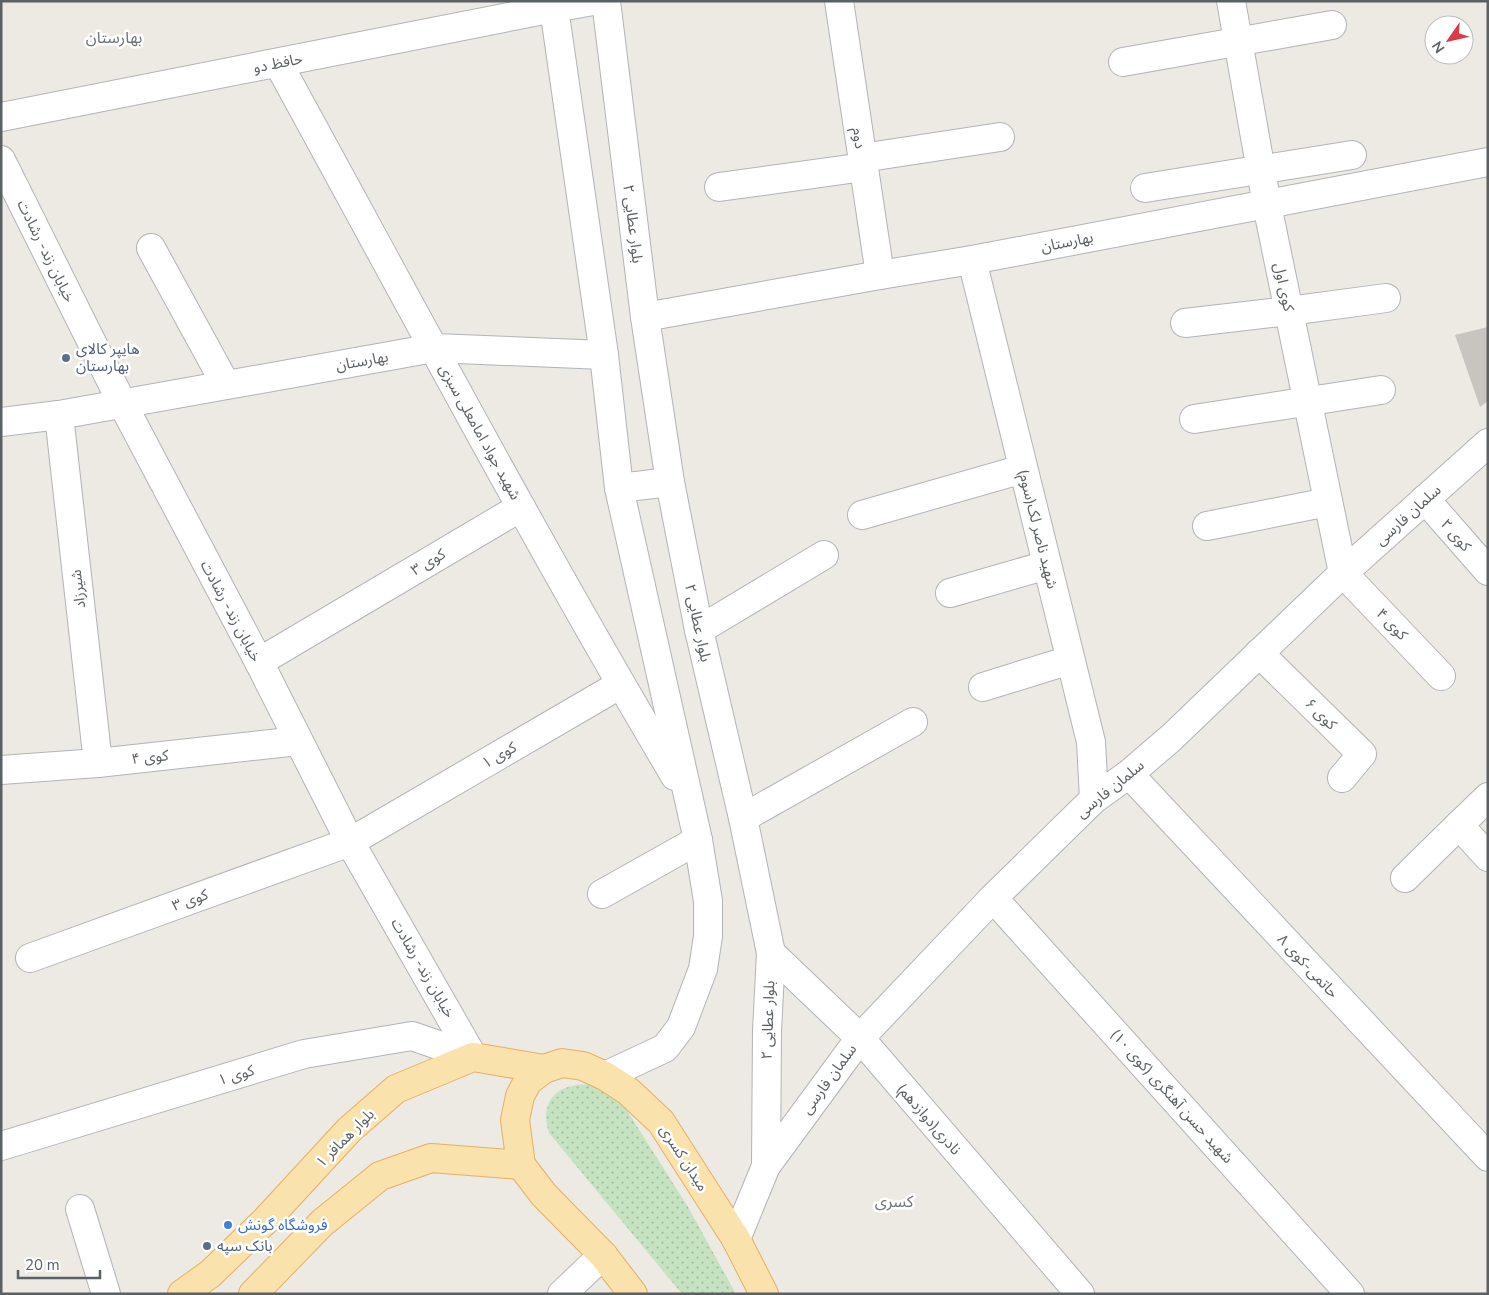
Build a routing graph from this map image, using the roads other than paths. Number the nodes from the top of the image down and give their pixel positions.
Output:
1 (593, 1) edge
2 (606, 1) edge
3 (838, 1) edge
4 (1231, 1) edge
5 (554, 4) edge
6 (1332, 25) dead end
7 (1238, 42) junction
8 (1123, 62) dead end
9 (278, 63) junction
10 (1, 117) edge
11 (1000, 137) dead end
12 (1352, 155) dead end
13 (1, 160) edge
14 (863, 162) junction
15 (1488, 162) edge
16 (1261, 170) junction
17 (719, 187) dead end
18 (1145, 188) dead end
19 (1267, 205) junction
20 (151, 248) dead end
21 (972, 260) junction
22 (880, 275) junction
23 (1386, 298) dead end
24 (1289, 311) junction
25 (645, 317) junction
26 (1185, 323) dead end
27 (434, 348) junction
28 (604, 355) junction
29 (226, 384) junction
30 (1381, 390) dead end
31 (1308, 401) junction
32 (122, 404) junction
33 (58, 415) junction
34 (1194, 419) dead end
35 (1, 422) edge
36 (1488, 443) edge
37 (1023, 469) junction
38 (670, 482) junction
39 (619, 488) junction
40 (1425, 499) junction
41 (1328, 502) junction
42 (521, 507) junction
43 (862, 515) dead end
44 (1207, 526) dead end
45 (824, 555) dead end
46 (1046, 565) junction
47 (1488, 570) edge
48 (1342, 573) junction
49 (950, 593) dead end
50 (699, 630) junction
51 (1258, 653) junction
52 (1070, 660) junction
53 (258, 662) junction
54 (1442, 676) dead end
55 (621, 684) junction
56 (983, 687) dead end
57 (913, 722) dead end
58 (298, 741) junction
59 (98, 763) junction
60 (1, 770) edge
61 (1129, 774) junction
62 (1342, 778) dead end
63 (688, 796) junction
64 (1488, 797) edge
65 (1094, 798) junction
66 (743, 818) junction
67 (1459, 824) junction
68 (698, 840) junction
69 (350, 842) junction
70 (1488, 857) edge
71 (1405, 878) dead end
72 (602, 894) dead end
73 (993, 898) junction
74 (771, 953) junction
75 (30, 958) dead end
76 (860, 1038) junction
77 (473, 1057) junction
78 (544, 1069) junction
79 (605, 1076) junction
80 (1, 1146) edge
81 (1488, 1158) edge
82 (522, 1165) junction
83 (766, 1166) junction
84 (80, 1209) dead end
85 (736, 1239) junction
86 (602, 1255) junction
87 (764, 1290) edge
88 (106, 1294) edge
89 (182, 1294) edge
90 (253, 1294) edge
91 (562, 1294) edge
92 (633, 1294) edge
93 (1080, 1294) edge
94 (1350, 1294) edge

1 - 5 street, حافظ دو
2 - 25 street, بلوار عطایی ۲
3 - 14 street, دوم
4 - 7 street, کوی اول
5 - 9 street, حافظ دو
5 - 28 street
6 - 7 street
7 - 8 street
7 - 16 street, کوی اول
9 - 10 street, حافظ دو
9 - 27 street, شهید جواد امامعلی سبزی
11 - 14 street
12 - 16 street
13 - 32 street, خیابان زند- رشادت
14 - 17 street
14 - 22 street, دوم
15 - 19 street, بهارستان
16 - 18 street
16 - 19 street, کوی اول
19 - 21 street, بهارستان
19 - 24 street, کوی اول
20 - 29 street
21 - 22 street, بهارستان
21 - 37 street, شهید ناصر لک(سوم)
22 - 25 street, بهارستان
23 - 24 street
24 - 26 street
24 - 31 street, کوی اول
25 - 38 street, بلوار عطایی ۲
27 - 28 street, بهارستان
27 - 29 street, بهارستان
27 - 42 street, شهید جواد امامعلی سبزی
28 - 39 street
29 - 32 street, بهارستان
30 - 31 street
31 - 34 street
31 - 41 street, کوی اول
32 - 33 street, بهارستان
32 - 53 street, خیابان زند- رشادت
33 - 35 street, بهارستان
33 - 59 street, شیرزاد
36 - 40 street, سلمان فارسی
37 - 43 street
37 - 46 street, شهید ناصر لک(سوم)
38 - 39 street
38 - 50 street, بلوار عطایی ۲
39 - 63 street
40 - 47 street, کوی ۲
40 - 48 street, سلمان فارسی
41 - 44 street
41 - 48 street, کوی اول
42 - 53 street, کوی ۳
42 - 55 street, شهید جواد امامعلی سبزی
45 - 50 street
46 - 49 street
46 - 52 street, شهید ناصر لک(سوم)
48 - 51 street, سلمان فارسی
48 - 54 street, کوی ۴
50 - 66 street, بلوار عطایی ۲
51 - 61 street, سلمان فارسی
51 - 62 street, کوی ۶
52 - 56 street
52 - 65 street, شهید ناصر لک(سوم)
53 - 58 street, خیابان زند- رشادت
55 - 63 street, شهید جواد امامعلی سبزی
55 - 69 street, کوی ۱
57 - 66 street
58 - 59 street, کوی ۴
58 - 69 street, خیابان زند- رشادت
59 - 60 street, کوی ۴
61 - 65 street, سلمان فارسی
61 - 81 street, حاتمی-کوی ۸
63 - 68 street
64 - 67 street
65 - 73 street, سلمان فارسی
66 - 74 street, بلوار عطایی ۲
67 - 70 street
67 - 71 street
68 - 72 street
68 - 79 street
69 - 75 street, کوی ۳
69 - 77 street, خیابان زند- رشادت
73 - 76 street, سلمان فارسی
73 - 94 street, شهید حسن آهنگری (کوی ۱۰)
74 - 76 street, نادری(دوازدهم)
74 - 83 street, بلوار عطایی ۲
76 - 83 street, سلمان فارسی
76 - 93 street, نادری(دوازدهم)
77 - 78 main road
77 - 80 street, کوی ۱
77 - 89 main road, بلوار همافر ۱
78 - 79 main road, میدان کسری
78 - 82 main road
79 - 85 main road, میدان کسری
82 - 86 main road
82 - 90 main road
83 - 85 street, بلوار عطایی ۲
84 - 88 street
85 - 87 main road, میدان کسری
86 - 91 street
86 - 92 main road

